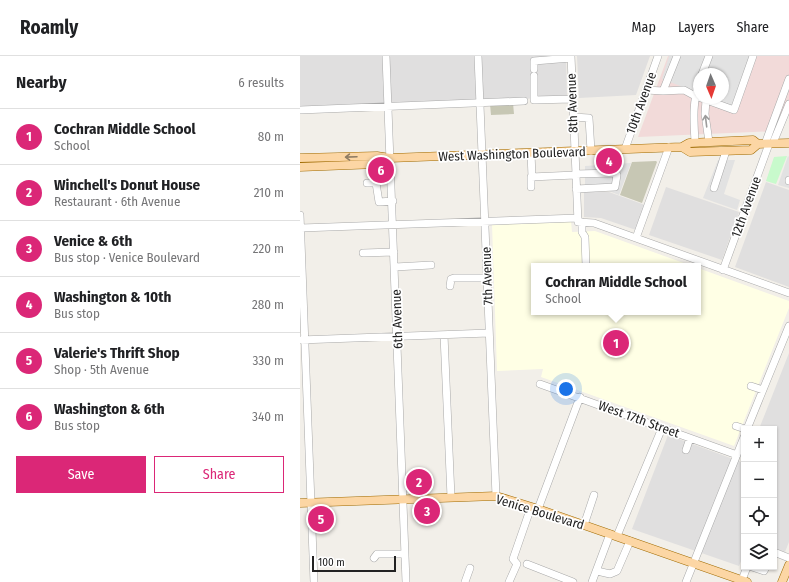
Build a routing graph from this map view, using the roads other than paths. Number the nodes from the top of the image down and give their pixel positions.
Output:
1 (386, 56) edge
2 (478, 56) edge
3 (658, 56) edge
4 (677, 56) edge
5 (709, 56) edge
6 (753, 56) edge
7 (571, 57) edge
8 (704, 68) edge
9 (789, 79) edge
10 (646, 90) junction
11 (663, 91) junction
12 (693, 94) edge
13 (572, 99) junction
14 (524, 101) dead end
15 (480, 103) junction
16 (699, 104) edge
17 (702, 104) edge
18 (717, 104) edge
19 (789, 104) edge
20 (388, 106) junction
21 (300, 110) edge
22 (573, 117) junction
23 (695, 142) junction
24 (709, 142) junction
25 (789, 143) edge
26 (766, 144) junction
27 (669, 147) junction
28 (682, 147) junction
29 (624, 149) junction
30 (574, 151) junction
31 (591, 151) junction
32 (726, 151) junction
33 (531, 153) junction
34 (482, 155) junction
35 (300, 158) edge
36 (390, 158) junction
37 (300, 167) edge
38 (575, 175) junction
39 (532, 177) junction
40 (367, 183) dead end
41 (531, 187) dead end
42 (714, 188) dead end
43 (576, 189) junction
44 (393, 201) junction
45 (300, 215) edge
46 (579, 221) junction
47 (485, 222) junction
48 (393, 225) junction
49 (300, 228) edge
50 (636, 238) junction
51 (394, 252) junction
52 (363, 253) dead end
53 (586, 263) edge
54 (432, 265) dead end
55 (395, 267) junction
56 (723, 270) junction
57 (301, 272) edge
58 (487, 278) junction
59 (450, 286) dead end
60 (789, 293) edge
61 (789, 326) edge
62 (489, 333) junction
63 (444, 335) junction
64 (397, 336) junction
65 (302, 340) edge
66 (540, 384) dead end
67 (751, 386) dead end
68 (763, 390) junction
69 (580, 397) junction
70 (736, 426) dead end
71 (747, 426) edge
72 (662, 428) junction
73 (741, 428) edge
74 (690, 438) junction
75 (741, 445) edge
76 (686, 450) dead end
77 (737, 455) junction
78 (594, 495) dead end
79 (496, 496) junction
80 (451, 497) junction
81 (403, 499) junction
82 (300, 503) edge
83 (311, 503) junction
84 (535, 508) junction
85 (584, 525) junction
86 (614, 535) junction
87 (630, 541) junction
88 (777, 553) edge
89 (405, 554) junction
90 (374, 558) dead end
91 (789, 558) edge
92 (694, 563) junction
93 (527, 564) dead end
94 (789, 565) edge
95 (470, 568) dead end
96 (597, 570) junction
97 (747, 570) edge
98 (745, 581) edge
99 (314, 582) edge
100 (406, 582) edge
101 (465, 582) edge
102 (509, 582) edge
103 (573, 582) edge
104 (592, 582) edge
105 (686, 582) edge
106 (782, 582) edge

1 - 20 street, 6th Avenue
2 - 15 street, 7th Avenue
3 - 10 street, 10th Avenue
4 - 11 street
5 - 8 street
6 - 18 street
7 - 13 street, 8th Avenue
7 - 13 street
9 - 26 street
10 - 11 street
10 - 29 street, 10th Avenue
11 - 12 street
13 - 22 street, 8th Avenue
14 - 15 street
15 - 20 street
15 - 34 street, 7th Avenue
16 - 23 street
24 -> 17 street
19 - 26 street
20 - 21 street
20 - 36 street, 6th Avenue
22 - 30 street, 8th Avenue
22 - 31 street
23 - 24 main road, West Washington Boulevard
23 - 28 main road, West Washington Boulevard
24 - 26 main road, West Washington Boulevard
25 - 26 main road, West Washington Boulevard
26 - 32 main road, West Washington Boulevard
26 - 56 street, 12th Avenue
27 - 28 main road, West Washington Boulevard
27 - 29 main road, West Washington Boulevard
27 - 50 street
28 - 32 main road, West Washington Boulevard
29 - 31 main road, West Washington Boulevard
30 - 31 main road, West Washington Boulevard
30 - 33 main road, West Washington Boulevard
30 - 38 street, 8th Avenue
32 - 42 street
33 - 34 main road, West Washington Boulevard
33 - 39 street
34 - 36 main road, West Washington Boulevard
34 - 47 street, 7th Avenue
36 -> 35 main road, West Washington Boulevard
36 - 37 main road, West Washington Boulevard
36 - 44 street, 6th Avenue
38 - 39 street
38 - 43 street, 8th Avenue
38 - 43 street
39 - 41 street
40 - 44 street
43 - 46 street, 8th Avenue
44 - 48 street, 6th Avenue
45 - 49 street
46 - 47 street
46 - 50 street
46 - 53 street, 8th Avenue
47 - 48 street
47 - 58 street, 7th Avenue
48 - 49 street
48 - 51 street, 6th Avenue
49 - 57 street
50 - 56 street
51 - 52 street
51 - 55 street, 6th Avenue
54 - 55 street
55 - 64 street, 6th Avenue
56 - 60 street
57 - 65 street
58 - 59 street
58 - 62 street, 7th Avenue
61 - 68 street
62 - 63 street
62 - 79 street, 7th Avenue
63 - 64 street
63 - 80 street
64 - 65 street
64 - 81 street, 6th Avenue
65 - 83 street
66 - 69 street, West 17th Street
67 - 68 street
68 - 71 street
69 - 72 street, West 17th Street
69 - 84 street
70 - 73 street
72 - 74 street, West 17th Street
72 - 86 street
74 - 76 street
74 - 77 street, West 17th Street
75 - 77 street
77 - 92 street
78 - 85 street
79 - 80 main road, Venice Boulevard
79 - 84 main road, Venice Boulevard
80 - 81 main road, Venice Boulevard
81 - 83 main road, Venice Boulevard
81 - 89 street, 6th Avenue
82 - 83 main road, Venice Boulevard
83 - 99 street
84 - 85 main road, Venice Boulevard
84 - 102 street
85 - 86 main road, Venice Boulevard
86 - 87 main road, Venice Boulevard
86 - 96 street
87 - 92 main road, Venice Boulevard
87 - 96 street
88 - 91 street
89 - 90 street
89 - 100 street, 6th Avenue
92 - 98 main road, Venice Boulevard
92 - 105 street
93 - 103 street
94 - 106 main road
95 - 101 street
96 - 104 street
97 - 98 street

